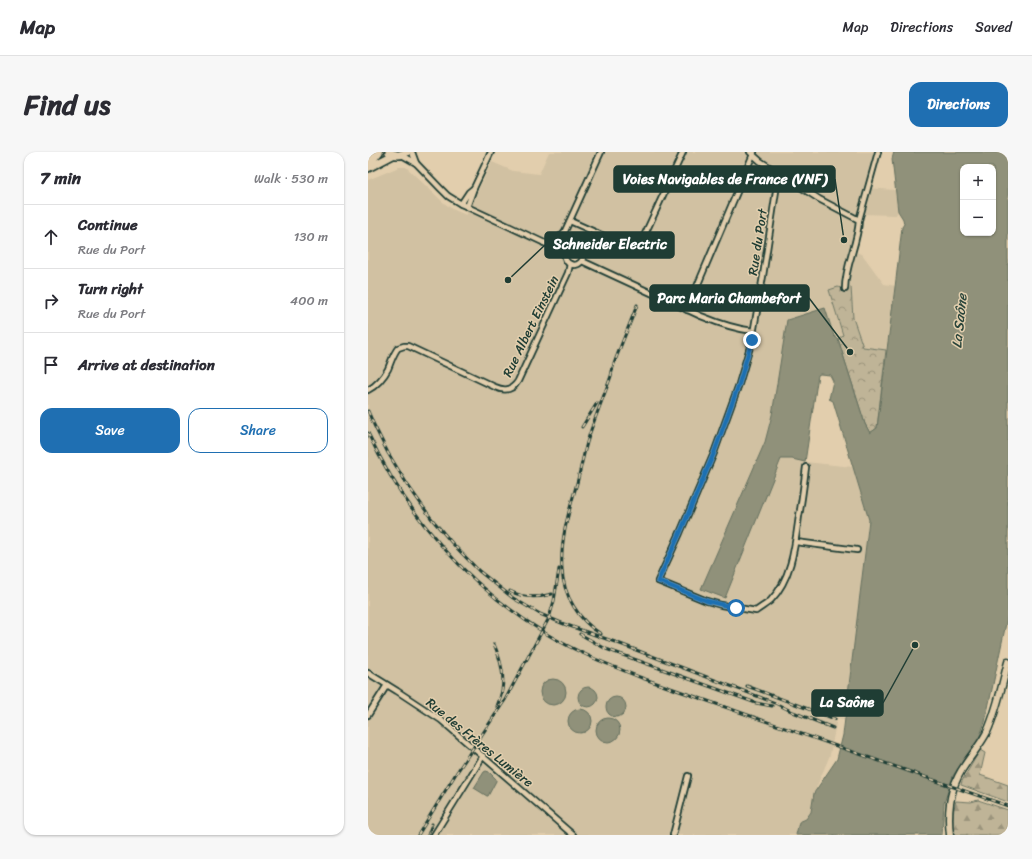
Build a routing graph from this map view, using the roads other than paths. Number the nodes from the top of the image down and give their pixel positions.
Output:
1 (379, 152) edge
2 (412, 152) edge
3 (491, 152) edge
4 (601, 152) edge
5 (683, 152) edge
6 (878, 152) edge
7 (391, 153) edge
8 (405, 153) edge
9 (752, 153) edge
10 (416, 163) junction
11 (368, 165) edge
12 (368, 168) edge
13 (778, 178) dead end
14 (474, 188) junction
15 (461, 204) junction
16 (467, 207) junction
17 (858, 220) junction
18 (570, 221) junction
19 (565, 232) junction
20 (544, 243) junction
21 (571, 248) junction
22 (566, 253) junction
23 (582, 261) junction
24 (570, 264) junction
25 (845, 289) dead end
26 (687, 310) junction
27 (753, 331) junction
28 (368, 390) edge
29 (806, 467) dead end
30 (796, 542) junction
31 (857, 550) dead end
32 (1008, 662) edge
33 (368, 673) edge
34 (387, 685) junction
35 (368, 716) edge
36 (483, 756) junction
37 (688, 776) dead end
38 (434, 835) edge
39 (574, 835) edge
40 (673, 835) edge
41 (950, 835) edge

1 - 11 main road
2 - 10 street
3 - 14 street
4 - 18 street
5 - 18 street
6 - 17 street
7 - 8 main road
7 - 12 main road
8 - 10 street
9 - 17 street
9 - 26 street
10 - 15 street
13 - 27 street, Rue du Port
14 - 15 street
14 - 16 street
15 - 16 street
16 - 20 street
17 - 25 street
18 - 19 street
19 - 20 street
19 - 21 street
20 - 22 street
21 - 22 street
21 - 23 street
22 - 24 street
23 - 24 street
23 - 26 street
24 - 28 street, Rue Albert Einstein
26 - 27 street
27 - 30 street, Rue du Port
29 - 30 street, Rue du Port
30 - 31 street
32 - 41 main road
33 - 34 street, Rue des Frères Lumière
34 - 35 street
34 - 36 street, Rue des Frères Lumière
36 - 38 street
36 - 39 street, Rue des Frères Lumière
37 - 40 street

